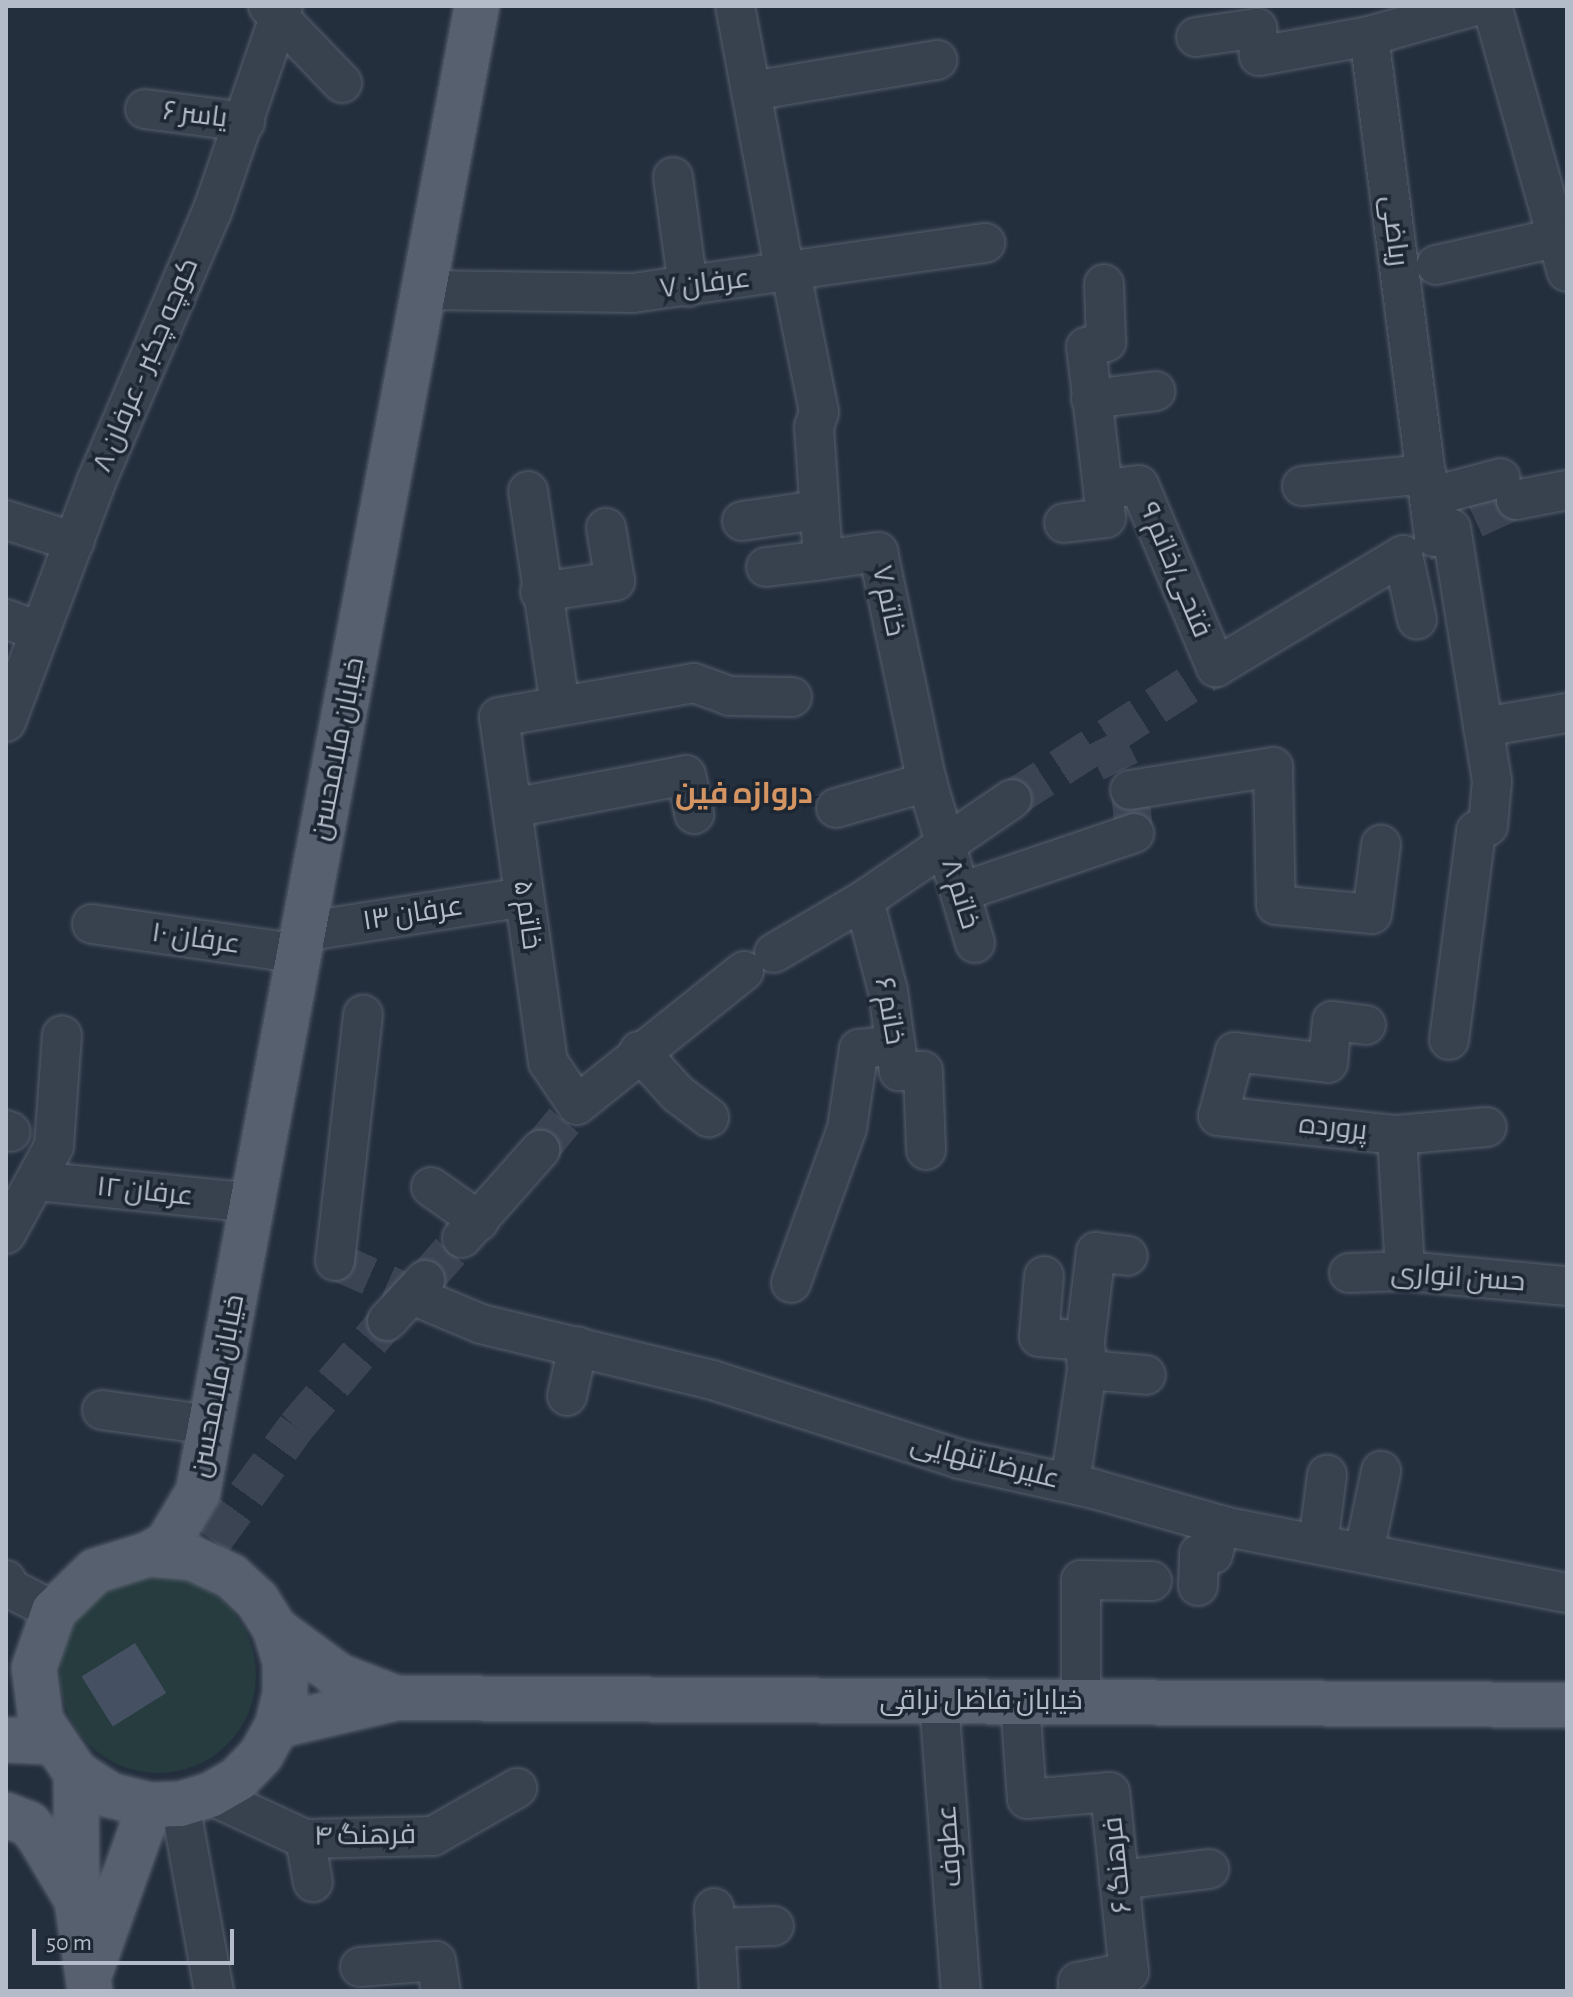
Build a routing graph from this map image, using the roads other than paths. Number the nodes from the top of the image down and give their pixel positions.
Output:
1 (477, 6) edge
2 (735, 6) edge
3 (1476, 6) edge
4 (1492, 6) edge
5 (276, 10) edge
6 (1369, 36) junction
7 (1196, 37) dead end
8 (937, 60) dead end
9 (342, 83) dead end
10 (751, 91) junction
11 (145, 109) dead end
12 (245, 122) junction
13 (673, 177) dead end
14 (985, 243) dead end
15 (1561, 255) edge
16 (1436, 265) dead end
17 (788, 273) junction
18 (1104, 284) dead end
19 (688, 287) junction
20 (423, 290) junction
21 (1156, 391) dead end
22 (1091, 399) junction
23 (1302, 486) dead end
24 (1428, 486) junction
25 (1103, 489) junction
26 (1567, 490) edge
27 (528, 491) dead end
28 (818, 510) junction
29 (6, 520) edge
30 (742, 521) dead end
31 (1064, 523) dead end
32 (606, 528) dead end
33 (1429, 540) junction
34 (75, 542) junction
35 (823, 560) junction
36 (766, 567) dead end
37 (540, 592) junction
38 (1417, 620) dead end
39 (23, 626) edge
40 (792, 697) dead end
41 (560, 705) junction
42 (1567, 713) edge
43 (6, 722) edge
44 (1483, 727) junction
45 (927, 782) junction
46 (1130, 790) dead end
47 (1012, 799) tunnel mouth
48 (512, 808) junction
49 (836, 808) dead end
50 (694, 814) dead end
51 (1134, 833) dead end
52 (1381, 845) dead end
53 (945, 846) junction
54 (961, 892) junction
55 (523, 897) junction
56 (864, 900) junction
57 (92, 924) dead end
58 (301, 943) junction
59 (975, 943) dead end
60 (363, 1015) dead end
61 (1366, 1025) dead end
62 (62, 1035) dead end
63 (1449, 1040) dead end
64 (896, 1045) junction
65 (639, 1051) junction
66 (709, 1117) dead end
67 (1487, 1127) dead end
68 (1397, 1135) junction
69 (540, 1150) tunnel mouth
70 (926, 1150) dead end
71 (37, 1181) junction
72 (431, 1187) dead end
73 (252, 1203) junction
74 (6, 1234) edge
75 (1128, 1256) dead end
76 (335, 1261) dead end
77 (1405, 1271) junction
78 (1349, 1273) dead end
79 (1044, 1276) dead end
80 (791, 1283) dead end
81 (1567, 1286) edge
82 (408, 1299) tunnel mouth
83 (578, 1346) junction
84 (1086, 1355) junction
85 (1146, 1375) dead end
86 (567, 1396) dead end
87 (102, 1410) dead end
88 (210, 1425) junction
89 (1381, 1471) dead end
90 (1327, 1475) dead end
91 (1070, 1483) junction
92 (198, 1492) junction
93 (1220, 1525) junction
94 (1318, 1544) junction
95 (1364, 1552) junction
96 (149, 1554) junction
97 (231, 1576) junction
98 (6, 1580) edge
99 (1152, 1581) dead end
100 (1198, 1586) dead end
101 (1567, 1593) edge
102 (54, 1611) junction
103 (275, 1629) junction
104 (20, 1669) edge
105 (396, 1698) junction
106 (939, 1701) junction
107 (1020, 1702) junction
108 (1081, 1702) junction
109 (1567, 1705) edge
110 (277, 1726) junction
111 (6, 1740) edge
112 (63, 1757) junction
113 (517, 1788) dead end
114 (180, 1801) junction
115 (6, 1815) edge
116 (305, 1839) junction
117 (1209, 1869) dead end
118 (1119, 1880) junction
119 (313, 1882) dead end
120 (77, 1902) junction
121 (774, 1926) dead end
122 (360, 1967) dead end
123 (438, 1976) edge
124 (90, 1984) edge
125 (1078, 1986) edge
126 (214, 1991) edge
127 (719, 1991) edge
128 (961, 1991) edge

1 - 20 main road, خیابان ملامحسن
2 - 10 street, خاتم ۷
3 - 6 street
4 - 15 street
5 - 9 street
5 - 12 street, کوچه چکبر - عرفان ۸
6 - 7 street
6 - 24 street, ریاضی
8 - 10 street
10 - 17 street, خاتم ۷
11 - 12 street, یاسر ۶
12 - 34 street, کوچه چکبر - عرفان ۸
13 - 19 street
14 - 17 street, عرفان ۷
15 - 16 street
17 - 19 street, عرفان ۷
17 - 28 street, خاتم ۷
18 - 22 street
19 - 20 street, عرفان ۷
20 - 58 main road, خیابان ملامحسن
21 - 22 street
22 - 25 street
23 - 24 street
24 - 26 street
24 - 33 street, ریاضی
25 - 31 street, فتحی/خاتم ۹
25 - 33 street, فتحی/خاتم ۹
27 - 37 street
28 - 30 street
28 - 35 street, خاتم ۷
29 - 34 street
32 - 37 street
33 - 38 street
33 - 44 street
34 - 39 street, کوچه چکبر - عرفان ۸
35 - 36 street
35 - 45 street, خاتم ۷
37 - 41 street
39 - 43 street, کوچه چکبر - عرفان ۸
40 - 41 street
41 - 48 street, خاتم ۵
42 - 44 street
44 - 63 street
45 - 49 street
45 - 53 street, خاتم ۷
46 - 52 street
47 - 53 street
48 - 50 street
48 - 55 street, خاتم ۵
51 - 54 street
53 - 54 street, خاتم ۸
53 - 56 street
54 - 59 street, خاتم ۸
55 - 58 street, عرفان ۱۳
55 - 65 street, خاتم ۵
56 - 64 street, خاتم ۶
56 - 65 street
57 - 58 street, عرفان ۱۰
58 - 73 main road, خیابان ملامحسن
60 - 76 street
61 - 68 street, پرورده
62 - 71 street
64 - 70 street, خاتم ۶
64 - 80 street
65 - 66 street
67 - 68 street, پرورده
68 - 77 street
69 - 72 street
71 - 73 street, عرفان ۱۲
71 - 74 street
73 - 88 main road, خیابان ملامحسن
75 - 84 street
77 - 78 street, حسن انواری
77 - 81 street, حسن انواری
79 - 84 street
82 - 83 street, علیرضا تنهایی
83 - 86 street
83 - 91 street, علیرضا تنهایی
84 - 85 street
84 - 91 street
87 - 88 street
88 - 92 main road, خیابان ملامحسن
89 - 95 street
90 - 94 street
91 - 93 street, علیرضا تنهایی
92 - 96 main road
92 - 97 main road
93 - 94 street, علیرضا تنهایی
93 - 100 street
94 - 95 street, علیرضا تنهایی
95 - 101 street, علیرضا تنهایی
96 - 97 main road
96 - 102 main road
97 - 103 main road
98 - 102 street
99 - 108 street
102 - 104 main road
103 - 105 main road
103 - 110 main road
104 - 112 main road
105 - 106 main road, خیابان فاضل نراقی
105 - 110 main road
106 - 107 main road, خیابان فاضل نراقی
106 - 128 street, عطوف
107 - 108 main road, خیابان فاضل نراقی
107 - 118 street, فرهنگ ۶
108 - 109 main road, خیابان فاضل نراقی
110 - 114 main road
111 - 112 main road
112 - 114 main road
112 - 120 main road
113 - 116 street, فرهنگ ۴
114 - 116 street, فرهنگ ۴
114 - 124 main road
114 - 126 street
115 - 120 main road
116 - 119 street
117 - 118 street
118 - 125 street, فرهنگ ۶
120 - 124 main road
121 - 127 street
122 - 123 street

